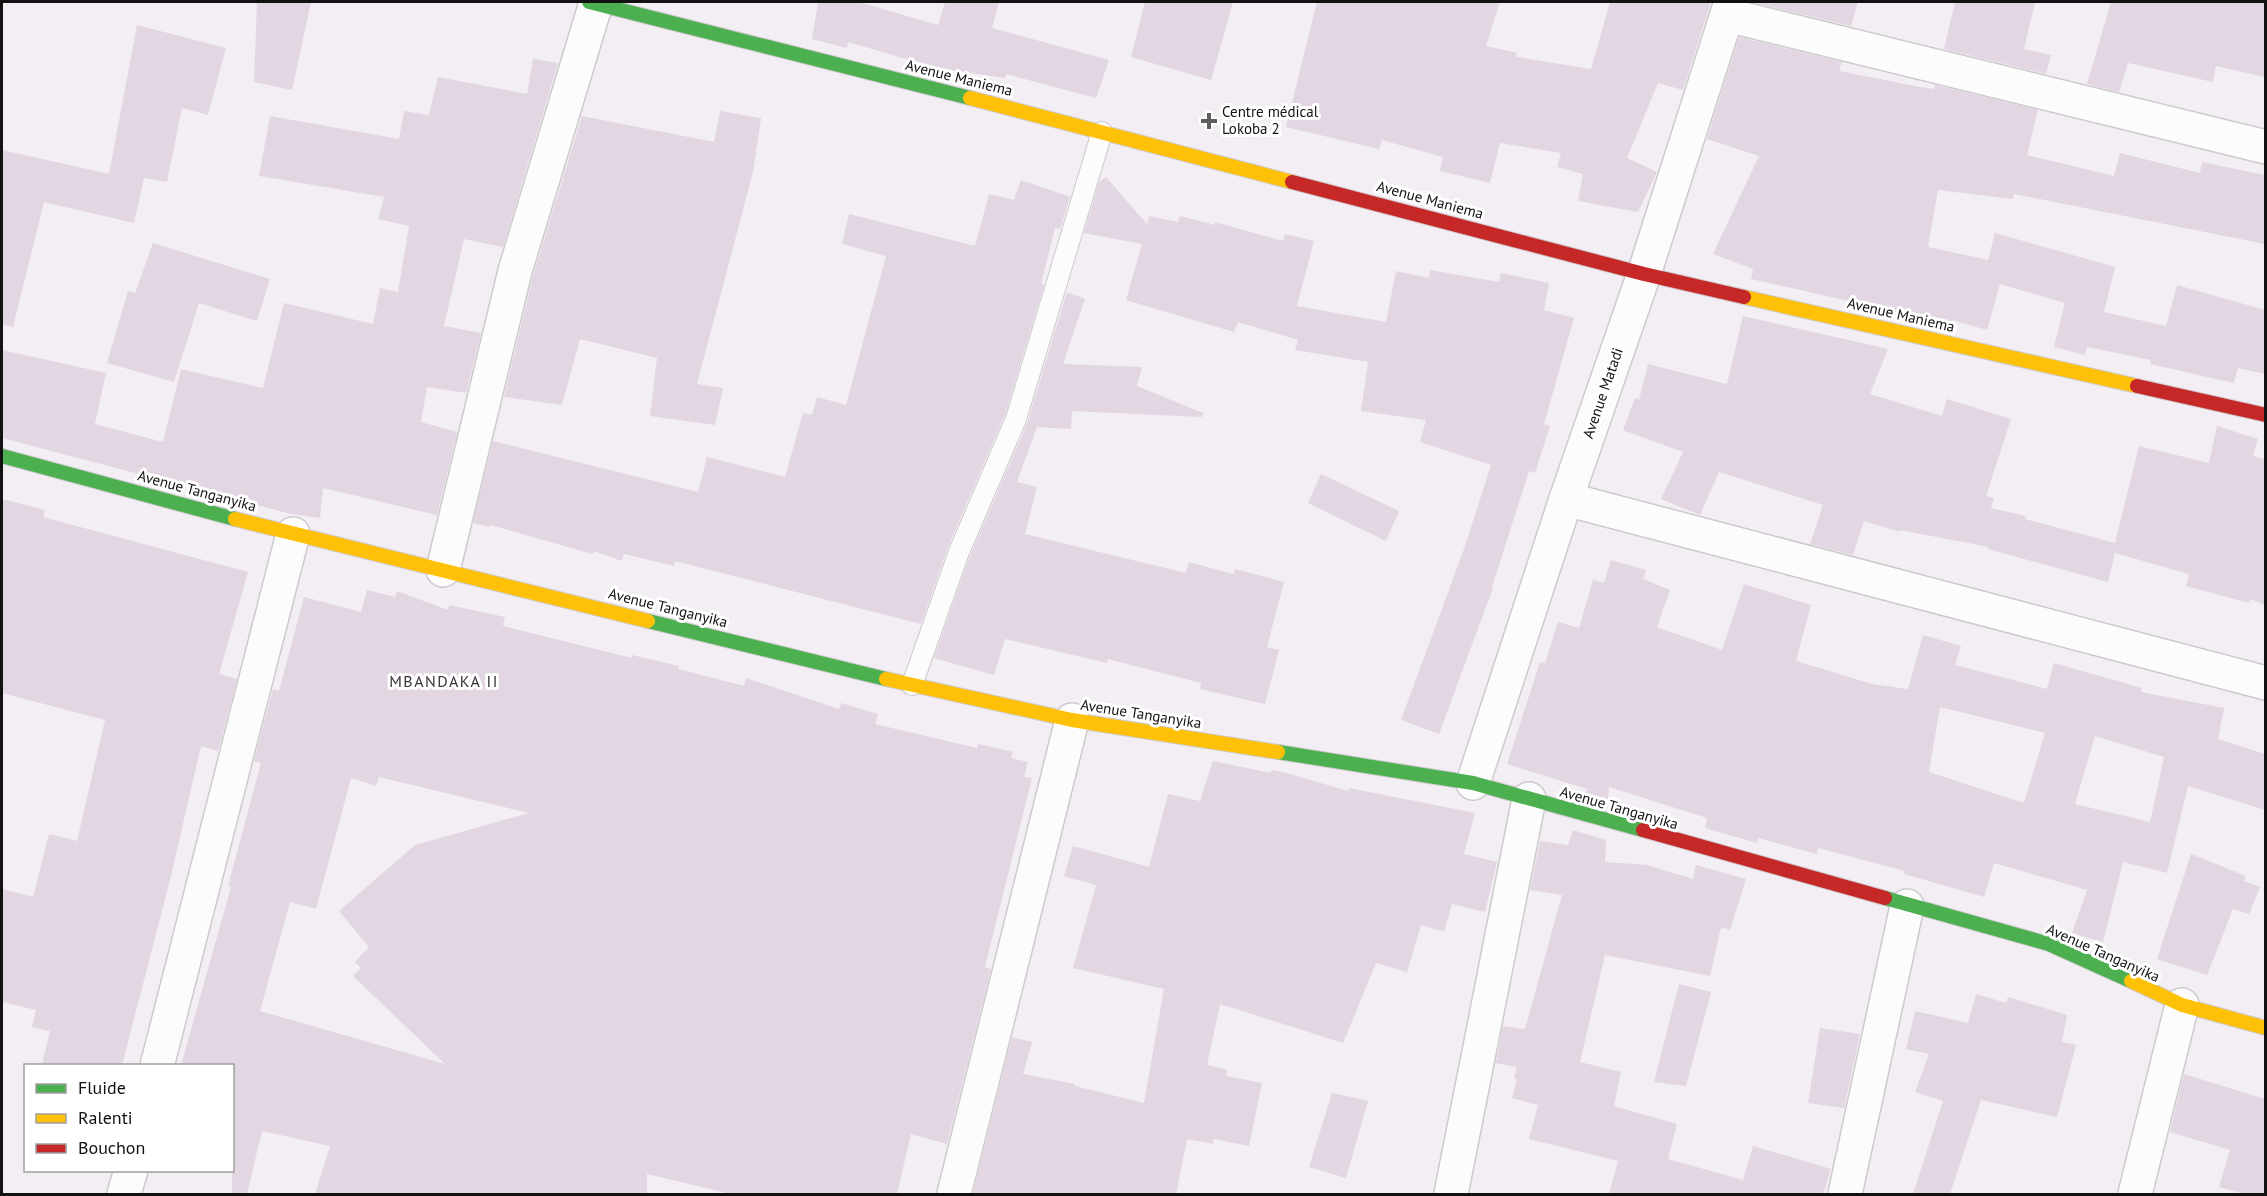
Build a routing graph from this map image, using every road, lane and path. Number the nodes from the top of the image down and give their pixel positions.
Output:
1 (592, 2) edge
2 (1729, 8) edge
3 (1102, 132) junction
4 (2265, 147) edge
5 (1644, 274) junction
6 (2265, 415) edge
7 (2, 456) edge
8 (1566, 499) junction
9 (293, 534) junction
10 (443, 570) junction
11 (2265, 683) edge
12 (912, 684) junction
13 (1072, 720) junction
14 (1473, 783) junction
15 (1529, 799) junction
16 (1907, 906) junction
17 (2182, 1005) junction
18 (2265, 1028) edge
19 (157, 1064) edge
20 (130, 1172) edge
21 (124, 1194) edge
22 (954, 1194) edge
23 (1451, 1194) edge
24 (1845, 1194) edge
25 (2135, 1194) edge

1 - 3 street, Avenue Maniema
1 - 10 street
2 - 4 street
2 - 5 street, Avenue Matadi
3 - 5 street, Avenue Maniema
3 - 12 lane
5 - 6 street, Avenue Maniema
5 - 8 street, Avenue Matadi
7 - 9 street, Avenue Tanganyika
8 - 11 street
8 - 14 street, Avenue Matadi
9 - 10 street, Avenue Tanganyika
9 - 19 street
10 - 12 street, Avenue Tanganyika
12 - 13 street, Avenue Tanganyika
13 - 14 street, Avenue Tanganyika
13 - 22 street
14 - 15 street, Avenue Tanganyika
15 - 16 street, Avenue Tanganyika
15 - 23 street
16 - 17 street, Avenue Tanganyika
16 - 24 street
17 - 18 street, Avenue Tanganyika
17 - 25 street
20 - 21 street

